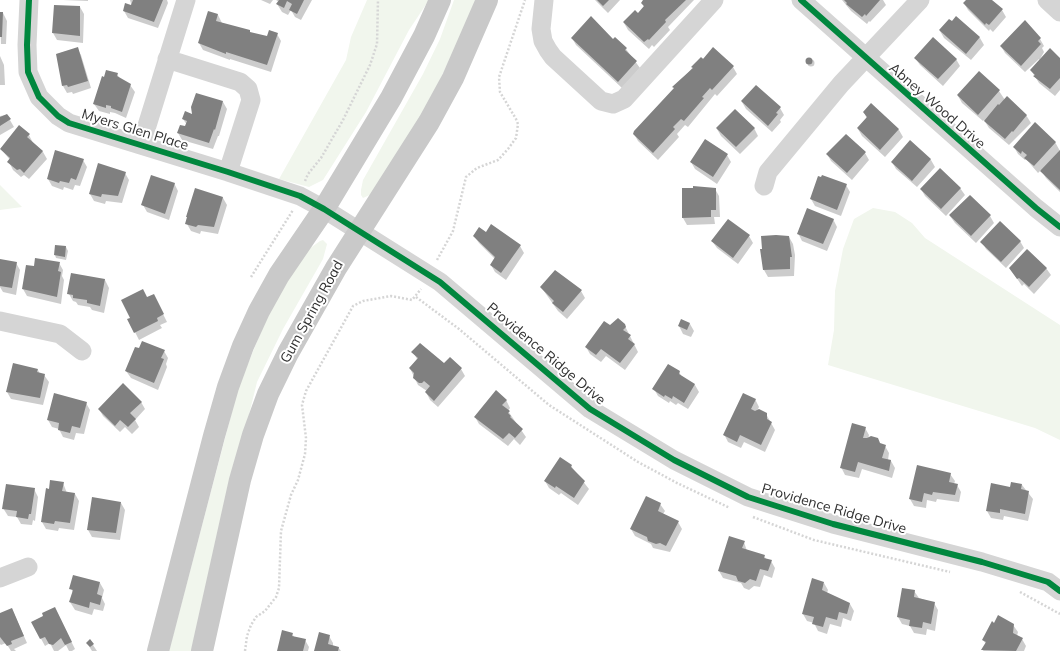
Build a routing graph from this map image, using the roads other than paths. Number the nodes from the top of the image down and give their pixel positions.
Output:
1 (29, 0) edge
2 (186, 0) edge
3 (440, 0) edge
4 (487, 0) edge
5 (544, 0) edge
6 (714, 0) edge
7 (801, 0) edge
8 (920, 0) edge
9 (1047, 0) edge
10 (1060, 12) edge
11 (866, 58) junction
12 (168, 59) junction
13 (142, 145) junction
14 (228, 172) junction
15 (764, 186) dead end
16 (324, 209) junction
17 (1060, 227) edge
18 (358, 232) junction
19 (0, 321) edge
20 (82, 351) dead end
21 (28, 567) dead end
22 (0, 578) edge
23 (1060, 591) edge
24 (158, 651) edge
25 (202, 651) edge

1 - 13 street, Myers Glen Place
2 - 12 street
3 - 16 main road
4 - 18 main road, Gum Spring Road
5 - 6 street
7 - 11 street, Abney Wood Drive
8 - 11 street
9 - 10 street
11 - 15 street
11 - 17 street, Abney Wood Drive
12 - 13 street
12 - 14 street
13 - 14 street, Myers Glen Place
14 - 16 street, Myers Glen Place
16 - 18 street, Providence Ridge Drive
16 - 24 main road
18 - 23 street, Providence Ridge Drive
18 - 25 main road, Gum Spring Road
19 - 20 street
21 - 22 street

